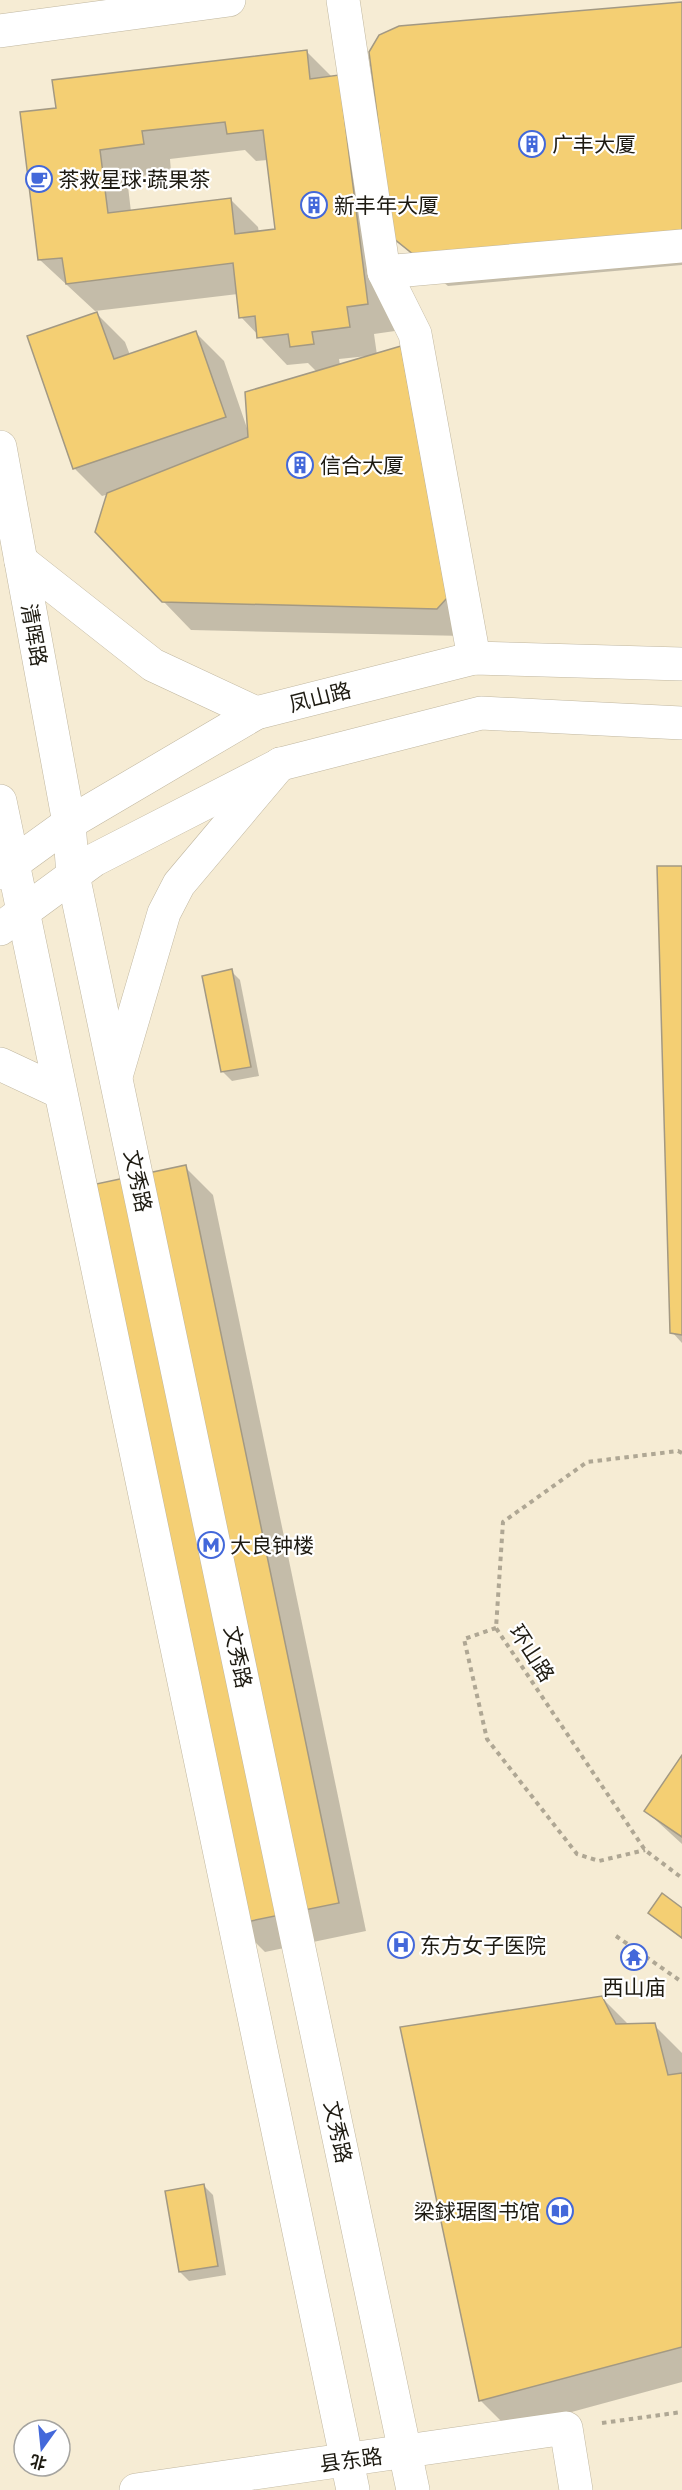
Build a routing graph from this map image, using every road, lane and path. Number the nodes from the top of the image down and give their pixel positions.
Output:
1 (229, 0) edge
2 (343, 0) edge
3 (164, 4) edge
4 (0, 31) edge
5 (682, 246) edge
6 (384, 272) junction
7 (0, 447) edge
8 (21, 561) junction
9 (474, 658) junction
10 (682, 664) edge
11 (256, 713) junction
12 (682, 723) edge
13 (280, 764) junction
14 (0, 801) edge
15 (69, 823) junction
16 (6, 868) edge
17 (73, 875) junction
18 (11, 921) edge
19 (0, 1064) edge
20 (116, 1078) junction
21 (60, 1092) junction
22 (682, 1453) edge
23 (496, 1628) junction
24 (645, 1850) junction
25 (682, 1878) edge
26 (616, 1936) dead end
27 (682, 1982) edge
28 (682, 2412) edge
29 (566, 2428) junction
30 (405, 2452) junction
31 (350, 2475) edge
32 (136, 2490) edge
33 (413, 2490) edge
34 (576, 2490) edge

1 - 3 street
2 - 6 street
3 - 4 street
5 - 6 street
6 - 9 street
7 - 8 street, 清晖路
8 - 11 street
8 - 15 street, 清晖路
9 - 10 street, 凤山路
9 - 11 street, 凤山路
11 - 15 street, 凤山路
12 - 13 street
13 - 17 street
13 - 20 street
14 - 16 street
15 - 16 street, 凤山路
15 - 17 street, 文秀路
16 - 18 street
17 - 18 street
17 - 20 street, 文秀路
18 - 21 street
19 - 21 street
20 - 30 street, 文秀路
21 - 31 street
22 - 23 path, 环山路
23 - 24 path, 环山路
23 - 24 path
24 - 25 path, 环山路
26 - 27 path
28 - 29 path
29 - 30 street, 县东路
29 - 34 street
30 - 31 street, 县东路
30 - 33 street, 文秀路
31 - 32 street, 县东路

